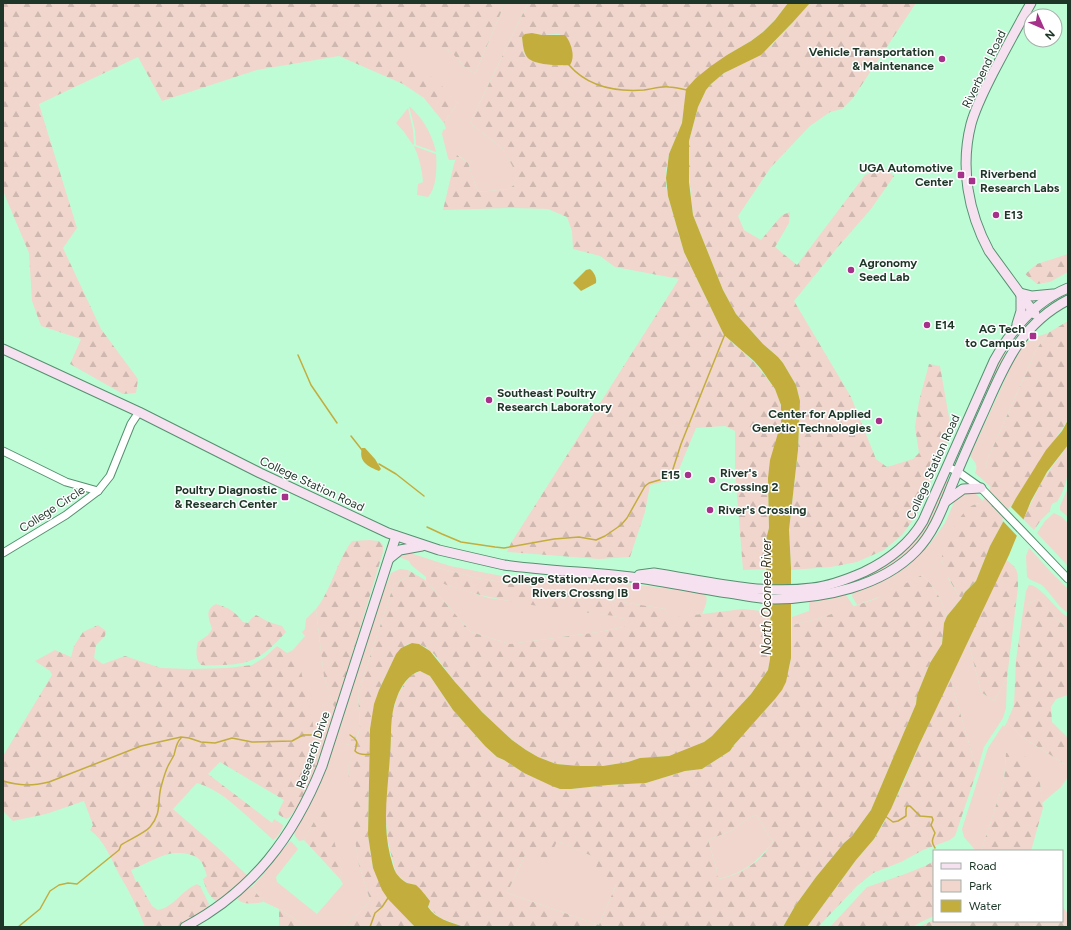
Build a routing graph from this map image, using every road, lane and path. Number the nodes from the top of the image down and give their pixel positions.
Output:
1 (1031, 3) edge
2 (1068, 288) edge
3 (1058, 292) junction
4 (1020, 294) junction
5 (1068, 300) edge
6 (1032, 310) junction
7 (1039, 319) junction
8 (1016, 327) junction
9 (3, 349) edge
10 (138, 412) junction
11 (3, 451) edge
12 (947, 467) junction
13 (957, 471) junction
14 (981, 488) junction
15 (98, 491) junction
16 (944, 503) junction
17 (396, 536) junction
18 (423, 545) junction
19 (4, 552) edge
20 (389, 558) junction
21 (1068, 579) edge
22 (812, 592) junction
23 (185, 927) edge

1 - 4 main road, Riverbend Road
2 - 3 main road, College Station Road
3 - 4 main road
3 - 6 main road, College Station Road
4 - 6 main road, Riverbend Road
4 - 8 main road
5 - 7 main road, College Station Road
6 - 7 main road, Riverbend Road
6 - 8 main road, College Station Road
7 - 13 main road, College Station Road
8 - 12 main road, College Station Road
9 - 10 main road, College Station Road
10 - 15 street, College Circle
10 - 17 main road, College Station Road
11 - 15 street
12 - 13 street
12 - 22 main road, College Station Road
13 - 14 street
13 - 16 main road, College Station Road
14 - 16 main road
14 - 21 street
15 - 19 street, College Circle
16 - 22 main road, College Station Road
17 - 18 main road, College Station Road
17 - 20 main road, Research Drive
18 - 20 main road
18 - 22 main road, College Station Road
20 - 23 main road, Research Drive

